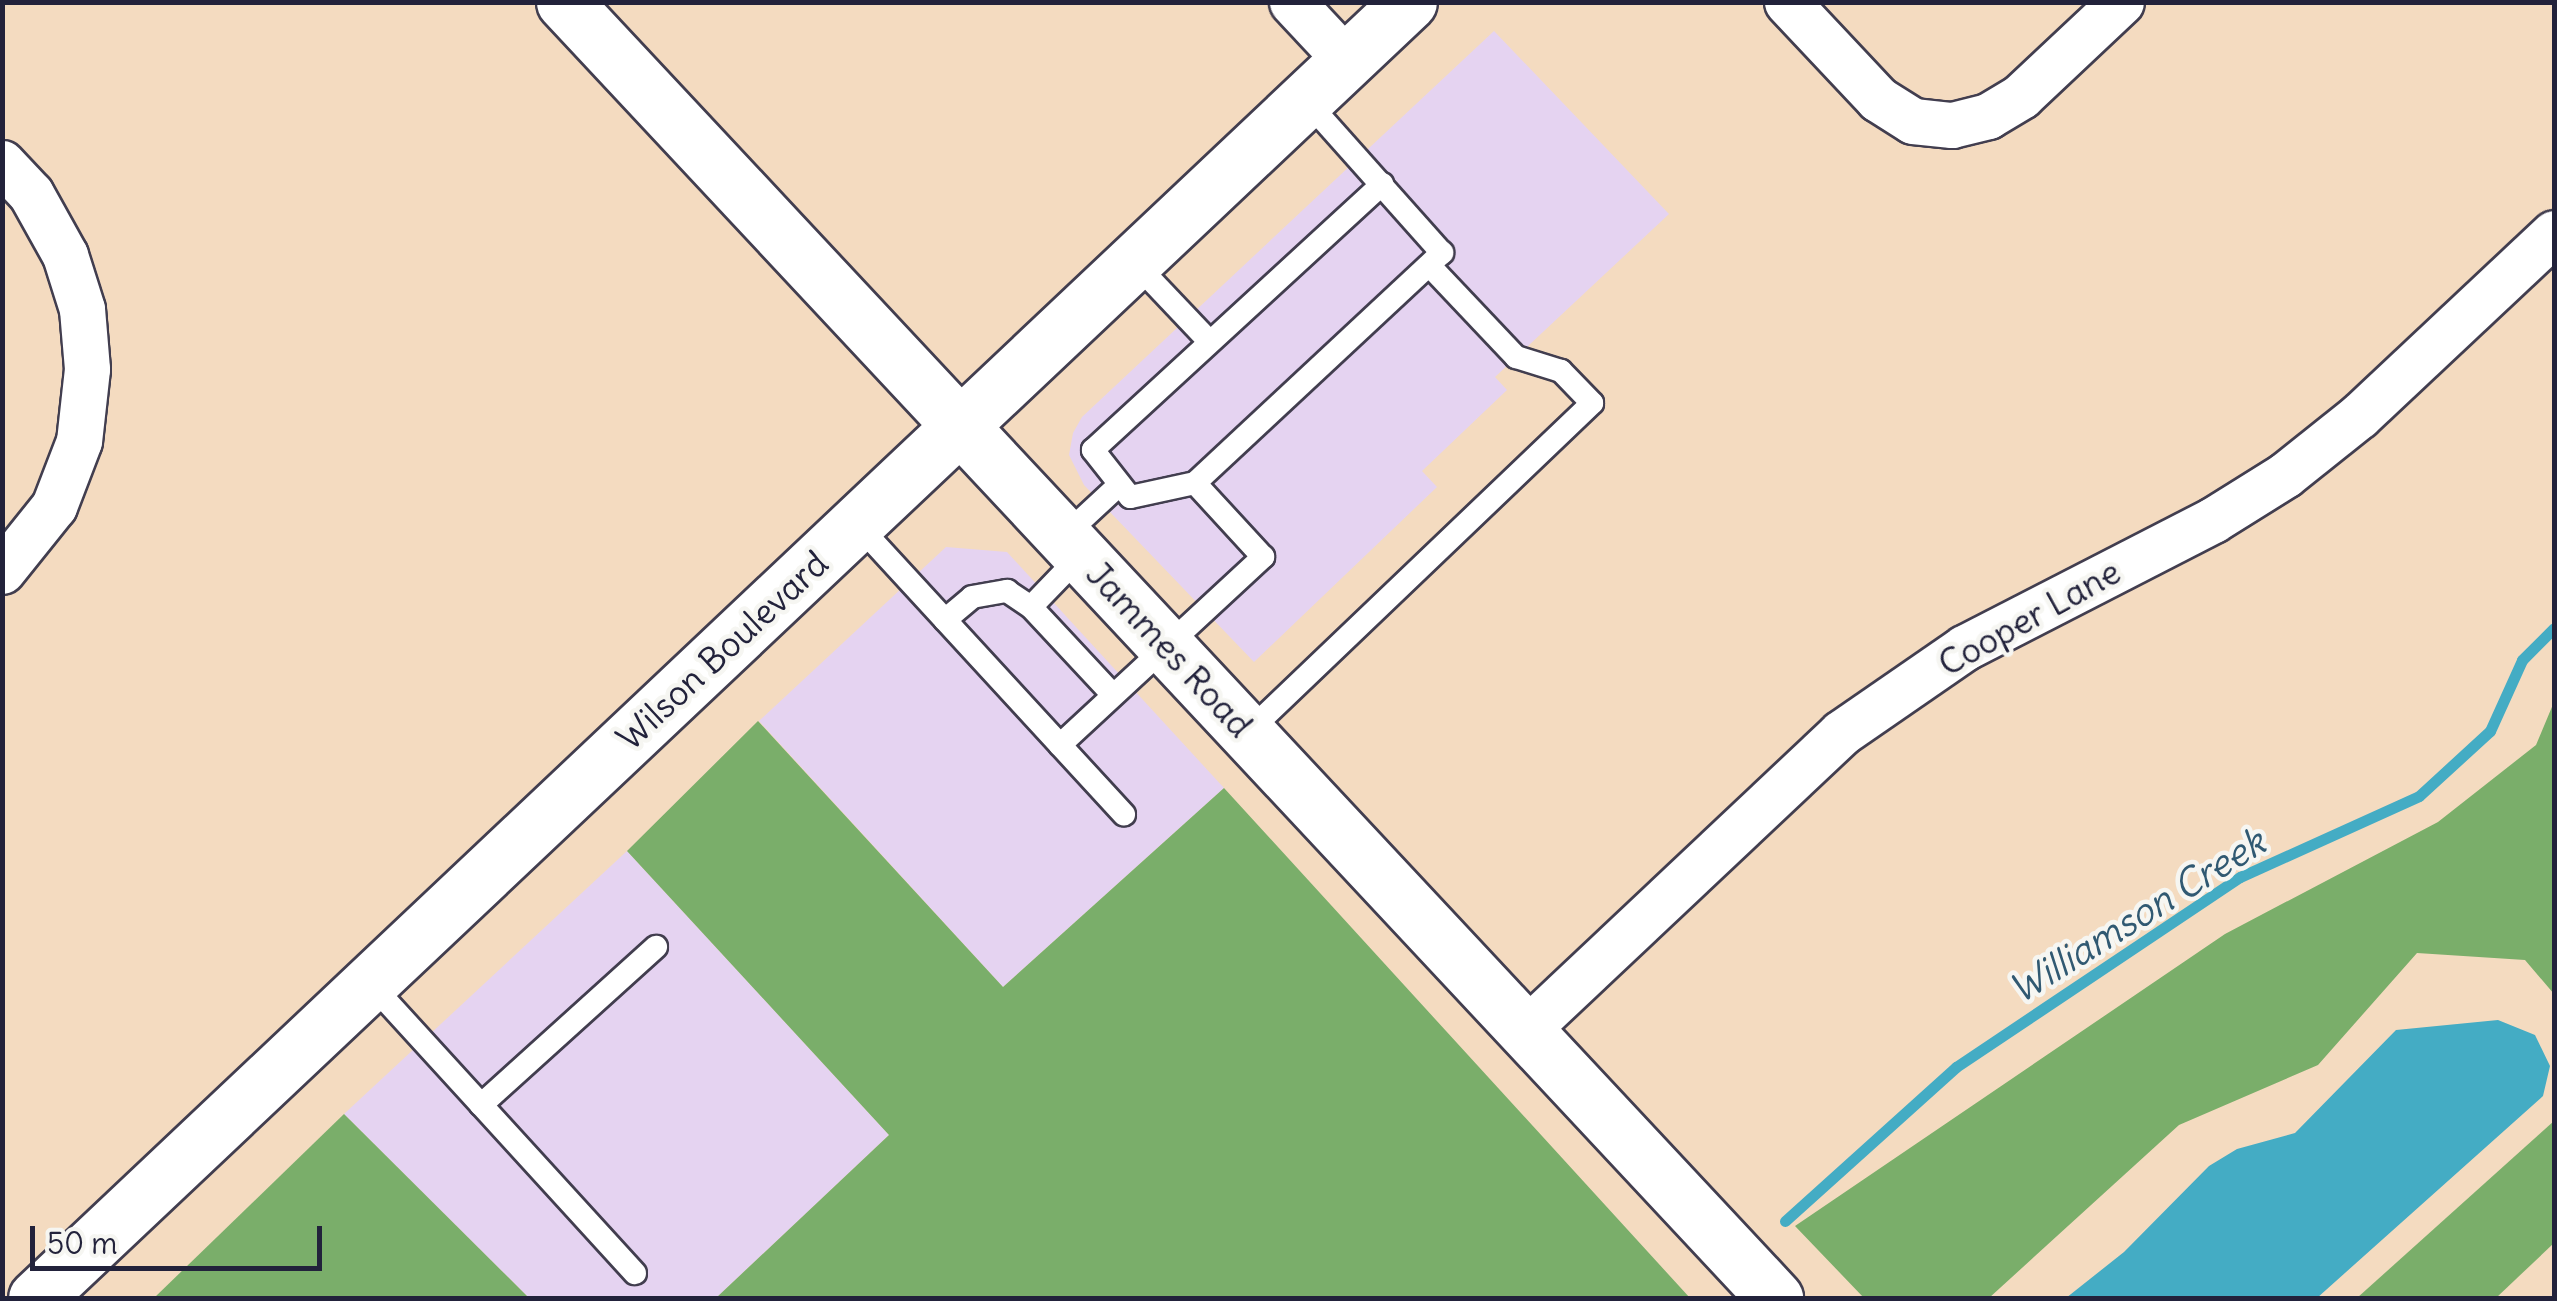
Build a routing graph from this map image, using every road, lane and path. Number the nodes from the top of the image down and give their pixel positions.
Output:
1 (564, 2) edge
2 (1292, 2) edge
3 (1410, 2) edge
4 (1787, 2) edge
5 (2121, 2) edge
6 (1346, 61) junction
7 (1306, 99) junction
8 (2, 164) edge
9 (1382, 184) junction
10 (2554, 232) edge
11 (1134, 262) junction
12 (1430, 266) junction
13 (1208, 340) junction
14 (959, 425) junction
15 (1196, 484) junction
16 (1119, 485) junction
17 (856, 524) junction
18 (1073, 546) junction
19 (2, 571) edge
20 (1031, 607) junction
21 (945, 620) junction
22 (1166, 646) junction
23 (1113, 695) junction
24 (1248, 732) junction
25 (1060, 744) junction
26 (1124, 814) dead end
27 (656, 947) dead end
28 (370, 982) junction
29 (1524, 1031) junction
30 (481, 1105) junction
31 (635, 1273) dead end
32 (36, 1298) edge
33 (1774, 1298) edge

1 - 14 main road, Jammes Road
2 - 6 street
3 - 6 main road, Wilson Boulevard
4 - 5 street
6 - 7 main road, Wilson Boulevard
7 - 9 lane
7 - 11 main road, Wilson Boulevard
8 - 19 street
9 - 12 lane
9 - 13 lane
10 - 29 street, Cooper Lane
11 - 13 lane
11 - 14 main road, Wilson Boulevard
12 - 15 lane
12 - 24 lane
13 - 16 lane
14 - 17 main road, Wilson Boulevard
14 - 18 main road, Jammes Road
15 - 16 lane
15 - 22 lane
16 - 18 lane
17 - 21 lane
17 - 28 main road, Wilson Boulevard
18 - 20 lane
18 - 22 main road, Jammes Road
20 - 21 lane
20 - 23 lane
21 - 25 lane
22 - 23 lane
22 - 24 main road, Jammes Road
23 - 25 lane
24 - 29 main road, Jammes Road
25 - 26 lane
27 - 30 lane
28 - 30 lane
28 - 32 main road, Wilson Boulevard
29 - 33 main road, Jammes Road
30 - 31 lane

